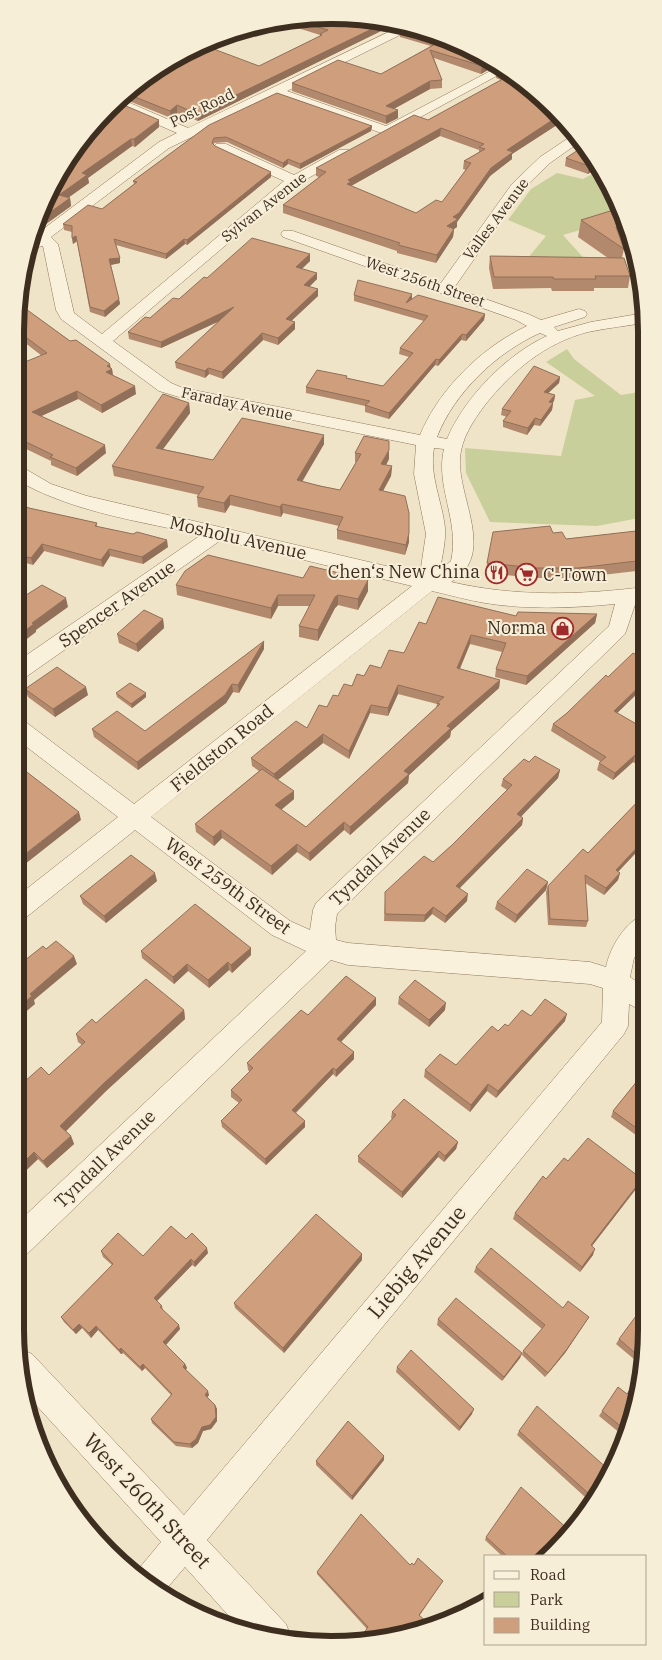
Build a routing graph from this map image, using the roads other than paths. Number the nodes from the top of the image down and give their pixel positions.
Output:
1 (399, 32) edge
2 (497, 73) edge
3 (276, 91) junction
4 (123, 105) edge
5 (387, 131) junction
6 (188, 133) junction
7 (370, 140) edge
8 (572, 141) edge
9 (222, 148) edge
10 (353, 148) edge
11 (294, 180) junction
12 (288, 234) dead end
13 (37, 241) edge
14 (36, 242) edge
15 (445, 289) junction
16 (637, 303) edge
17 (638, 319) edge
18 (541, 326) junction
19 (558, 337) junction
20 (102, 342) junction
21 (427, 442) junction
22 (454, 446) junction
23 (24, 476) edge
24 (218, 533) junction
25 (429, 583) junction
26 (637, 595) edge
27 (24, 668) edge
28 (24, 733) edge
29 (136, 817) junction
30 (24, 905) edge
31 (638, 933) edge
32 (325, 949) junction
33 (617, 982) junction
34 (638, 996) edge
35 (24, 1236) edge
36 (26, 1371) edge
37 (184, 1541) junction
38 (152, 1579) edge
39 (265, 1629) edge

1 - 3 street, Post Road
2 - 5 street
3 - 5 street
3 - 6 street, Post Road
4 - 6 street
5 - 7 street
6 - 13 street, Post Road
8 - 15 street, Valles Avenue
9 - 11 street
10 - 11 street, Sylvan Avenue
11 - 20 street, Sylvan Avenue
12 - 15 street, West 256th Street
14 - 20 street, Faraday Avenue
15 - 18 street, West 256th Street
16 - 18 street
17 - 19 street, Fieldston Road
18 - 19 street, West 256th Street
18 - 21 street
19 - 22 street, Fieldston Road
20 - 21 street, Faraday Avenue
21 - 22 street, Faraday Avenue
21 - 25 street
22 - 25 street, Fieldston Road
23 - 24 street, Mosholu Avenue
24 - 25 street, Mosholu Avenue
24 - 27 street, Spencer Avenue
25 - 26 street, Mosholu Avenue
25 - 29 street, Fieldston Road
26 - 32 street, Tyndall Avenue
28 - 29 street, West 259th Street
29 - 30 street, Fieldston Road
29 - 32 street, West 259th Street
31 - 33 street, Liebig Avenue
32 - 33 street, West 259th Street
32 - 35 street, Tyndall Avenue
33 - 34 street, West 259th Street
33 - 37 street, Liebig Avenue
36 - 37 street, West 260th Street
37 - 38 street, Liebig Avenue
37 - 39 street, West 260th Street

